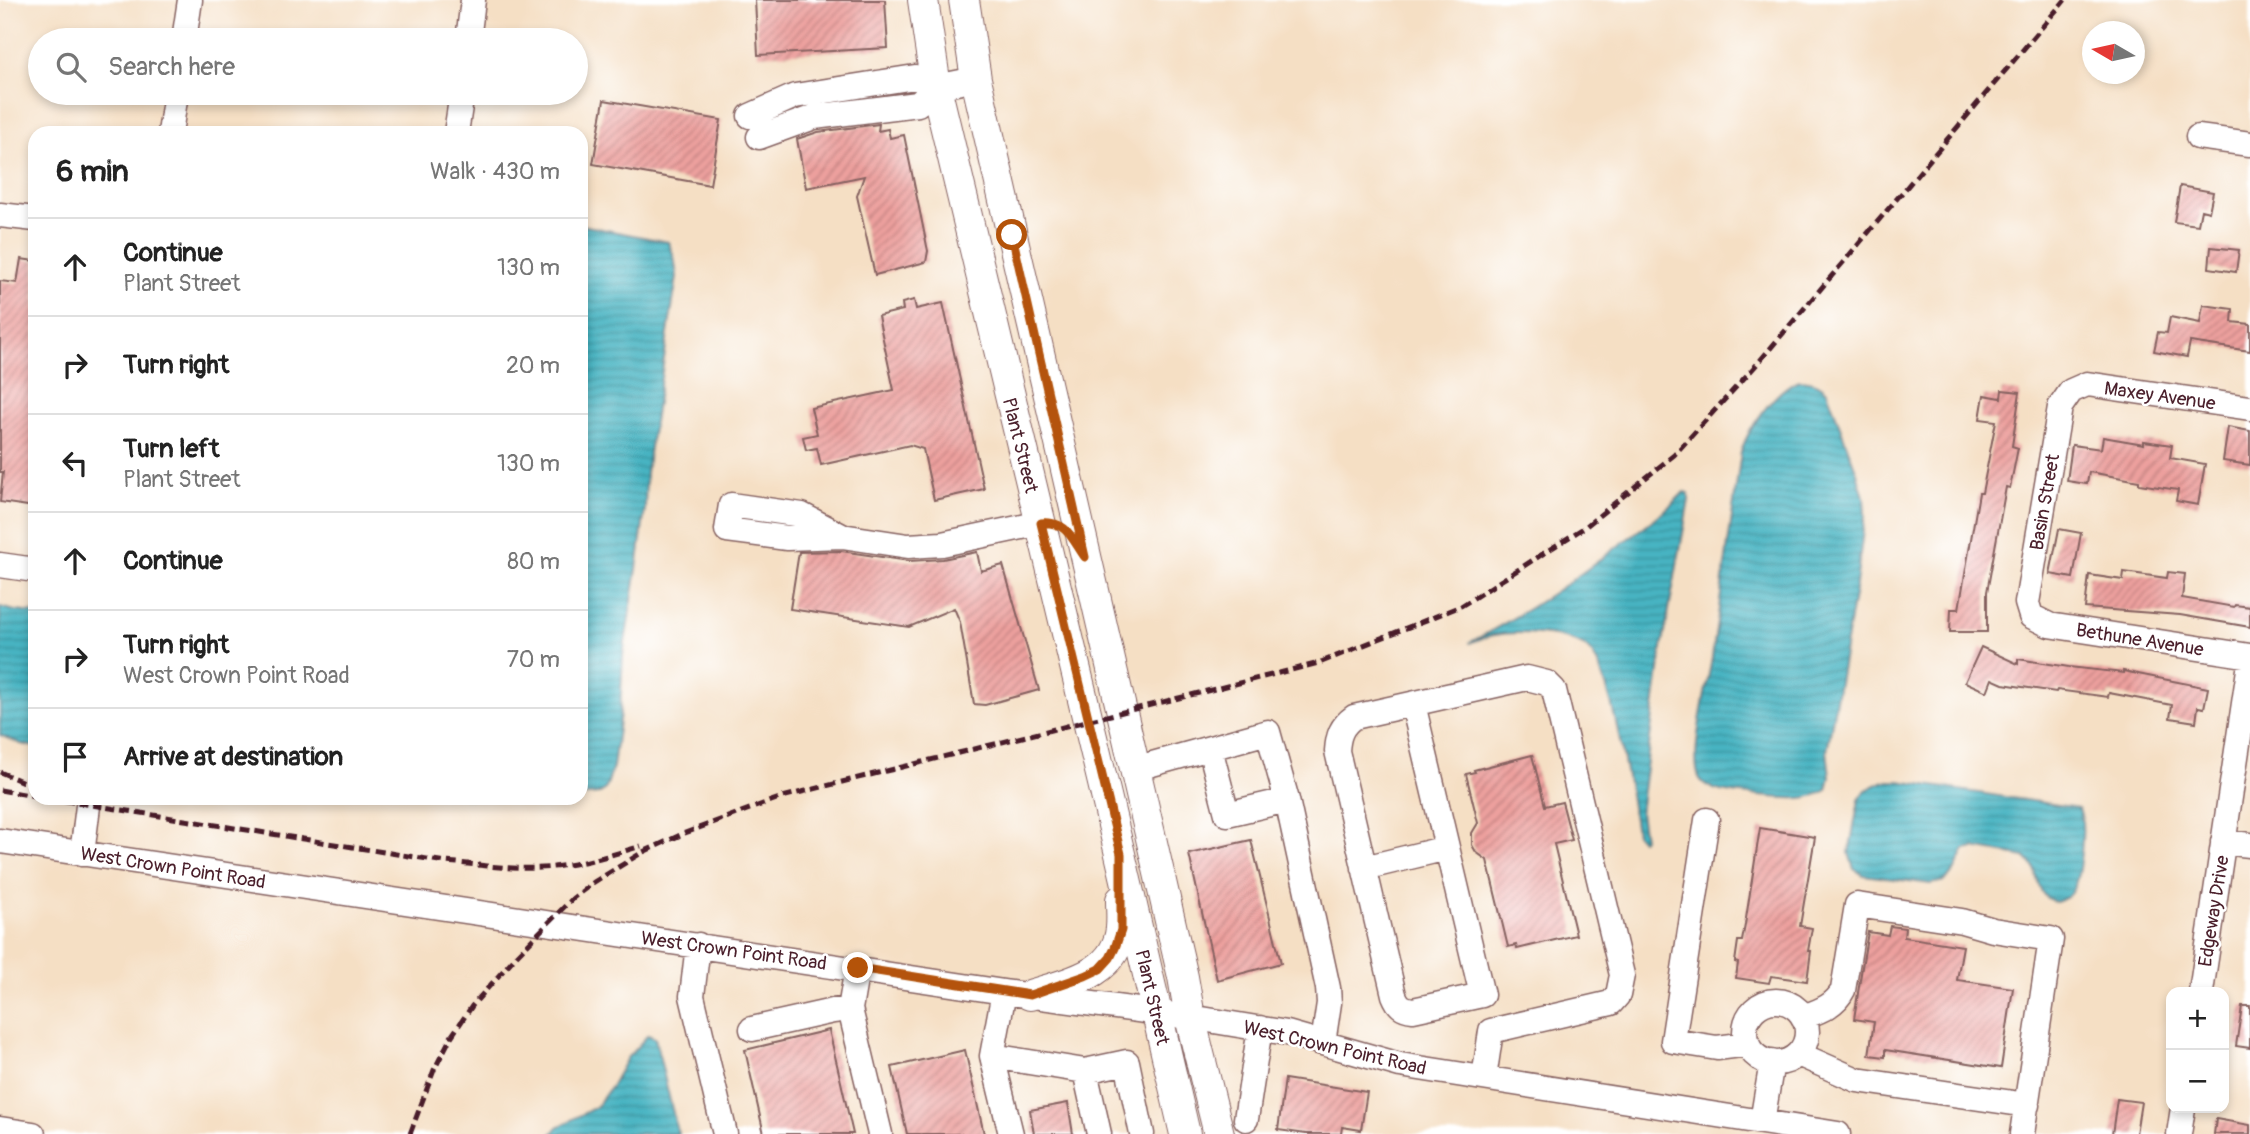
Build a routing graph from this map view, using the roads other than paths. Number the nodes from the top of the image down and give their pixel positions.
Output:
1 (190, 0) edge
2 (473, 0) edge
3 (923, 0) edge
4 (964, 0) edge
5 (186, 28) edge
6 (470, 28) edge
7 (976, 79) junction
8 (936, 87) junction
9 (174, 105) edge
10 (460, 105) edge
11 (171, 126) edge
12 (457, 126) edge
13 (755, 126) dead end
14 (2198, 136) dead end
15 (2250, 144) edge
16 (0, 215) edge
17 (28, 218) edge
18 (2071, 391) joint
19 (2250, 408) edge
20 (1020, 442) junction
21 (1068, 482) junction
22 (768, 523) junction
23 (1041, 523) junction
24 (842, 536) junction
25 (1085, 557) junction
26 (0, 565) edge
27 (28, 569) edge
28 (2031, 616) joint
29 (2250, 656) edge
30 (2250, 663) edge
31 (1413, 704) junction
32 (1210, 748) junction
33 (1134, 769) junction
34 (1287, 800) junction
35 (88, 805) edge
36 (1707, 820) dead end
37 (0, 841) edge
38 (2223, 842) junction
39 (2250, 845) edge
40 (1447, 848) junction
41 (82, 854) junction
42 (1121, 854) junction
43 (1364, 868) junction
44 (698, 945) junction
45 (858, 968) junction
46 (2202, 987) edge
47 (1017, 993) junction
48 (1482, 995) junction
49 (850, 1009) junction
50 (1157, 1013) junction
51 (1191, 1017) junction
52 (1804, 1017) junction
53 (1260, 1028) junction
54 (752, 1029) dead end
55 (1491, 1031) junction
56 (1323, 1043) junction
57 (1748, 1044) junction
58 (1798, 1054) junction
59 (992, 1056) junction
60 (1772, 1062) junction
61 (1085, 1071) junction
62 (1484, 1078) junction
63 (2027, 1105) junction
64 (2182, 1113) edge
65 (1246, 1119) dead end
66 (1763, 1126) edge
67 (0, 1129) edge
68 (33, 1134) edge
69 (724, 1134) edge
70 (880, 1134) edge
71 (1012, 1134) edge
72 (1099, 1134) edge
73 (1142, 1134) edge
74 (1185, 1134) edge
75 (1219, 1134) edge
76 (1838, 1134) edge
77 (2022, 1134) edge
78 (2179, 1134) edge

1 - 5 street
2 - 6 street
3 - 8 main road, Plant Street
4 - 7 main road, Plant Street
7 - 8 street
7 - 21 main road, Plant Street
8 - 13 street
8 - 20 main road, Plant Street
9 - 11 street
10 - 12 street
14 - 15 street
16 - 17 street
18 - 19 street, Maxey Avenue
18 - 28 street, Basin Street
20 - 21 main road
20 - 23 main road, Plant Street
21 - 25 main road, Plant Street
22 - 22 street
22 - 24 street
22 - 24 street
23 - 24 street
23 - 25 main road
23 - 42 main road, Plant Street
25 - 33 main road, Plant Street
26 - 27 street
28 - 29 street, Bethune Avenue
30 - 38 street, Edgeway Drive
31 - 40 street
31 - 43 street
31 - 55 street
32 - 33 street
32 - 34 street
32 - 34 street
33 - 51 main road, Plant Street
34 - 56 street
35 - 41 street
36 - 57 street
37 - 41 street, West Crown Point Road
38 - 39 street
38 - 46 street, Edgeway Drive
40 - 43 street
40 - 48 street
41 - 44 street, West Crown Point Road
42 - 47 main road
42 - 50 main road, Plant Street
43 - 48 street
44 - 45 street, West Crown Point Road
44 - 69 street
45 - 47 street, West Crown Point Road
45 - 49 street
47 - 50 street, West Crown Point Road
47 - 59 street
48 - 55 street
49 - 54 street
49 - 70 street
50 - 51 street, West Crown Point Road
50 - 74 main road, Plant Street
51 - 53 street, West Crown Point Road
51 - 75 main road, Plant Street
52 - 57 street
52 - 58 street
52 - 63 street
53 - 56 street, West Crown Point Road
53 - 65 street
55 - 62 street
56 - 62 street, West Crown Point Road
57 - 60 street
58 - 60 street
58 - 63 street
59 - 61 street
59 - 71 street
60 - 66 street
61 - 72 street
61 - 73 street
62 - 66 street, West Crown Point Road
63 - 77 street
64 - 78 street
66 - 76 street, West Crown Point Road
67 - 68 street

